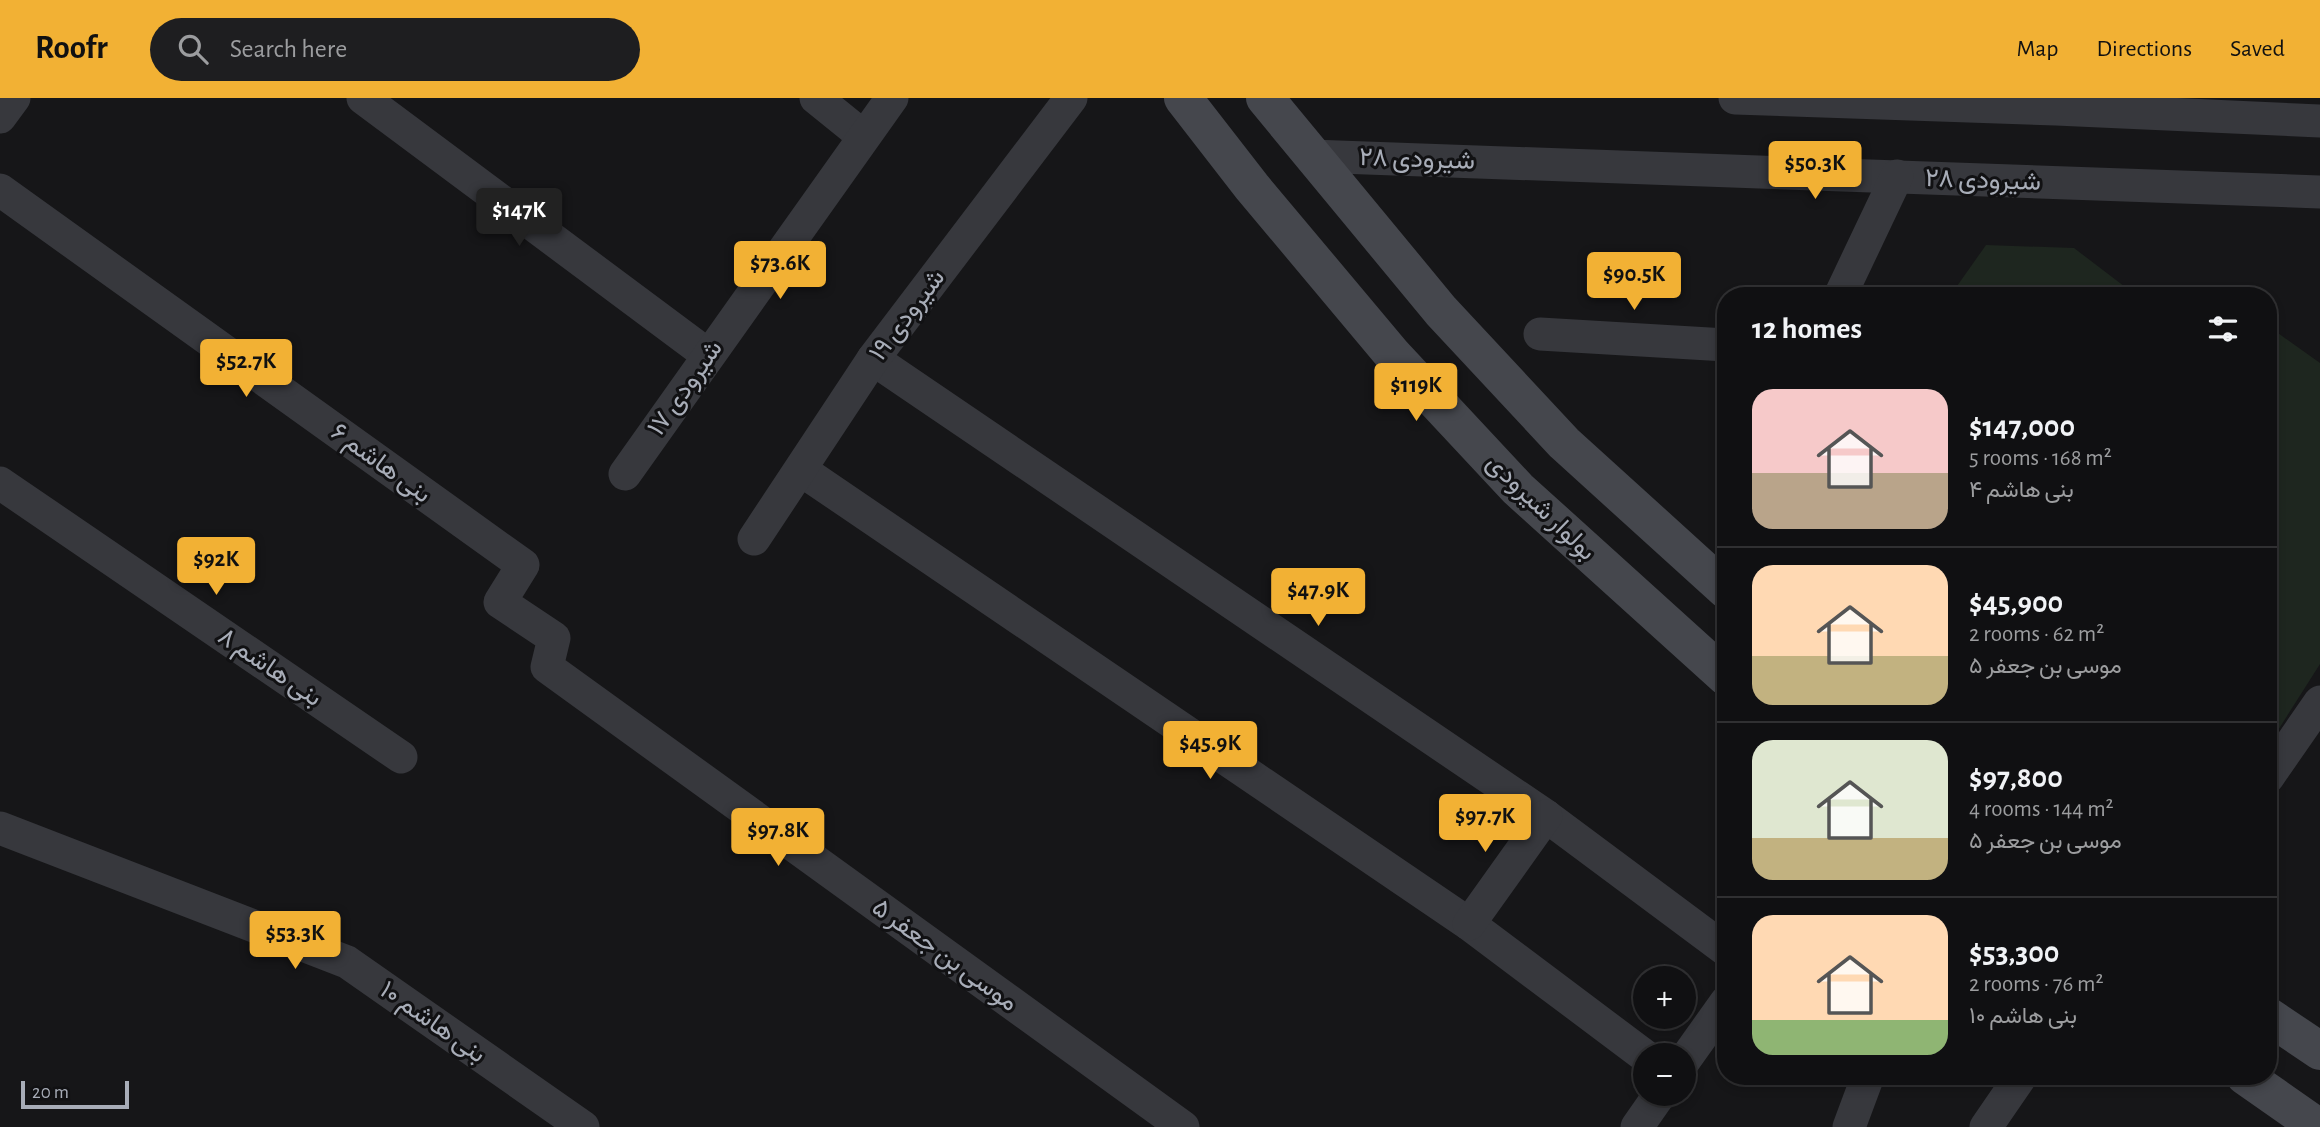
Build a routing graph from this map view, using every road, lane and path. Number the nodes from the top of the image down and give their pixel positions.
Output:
1 (14, 98) edge
2 (362, 98) edge
3 (816, 98) edge
4 (892, 98) edge
5 (1071, 98) edge
6 (1183, 98) edge
7 (1265, 98) edge
8 (1735, 98) edge
9 (2056, 103) edge
10 (0, 117) edge
11 (2320, 121) edge
12 (863, 136) junction
13 (1311, 156) junction
14 (1897, 177) junction
15 (0, 190) edge
16 (2320, 192) edge
17 (1844, 287) edge
18 (1539, 334) dead end
19 (1717, 344) edge
20 (708, 355) junction
21 (873, 359) junction
22 (801, 470) junction
23 (625, 474) dead end
24 (0, 483) edge
25 (754, 540) dead end
26 (523, 565) joint
27 (1717, 582) edge
28 (1717, 669) edge
29 (2320, 702) edge
30 (401, 757) dead end
31 (2277, 764) edge
32 (1546, 816) junction
33 (0, 828) edge
34 (1469, 924) junction
35 (1717, 943) edge
36 (1717, 1015) edge
37 (2277, 1022) edge
38 (1696, 1044) edge
39 (1633, 1047) edge
40 (2320, 1051) edge
41 (1865, 1085) edge
42 (2015, 1085) edge
43 (2258, 1085) edge
44 (1652, 1106) edge
45 (583, 1127) edge
46 (1183, 1127) edge
47 (1637, 1127) edge
48 (1849, 1127) edge
49 (1986, 1127) edge
50 (2318, 1127) edge

1 - 10 street
2 - 20 street
3 - 12 street
4 - 12 street, شیرودی ۱۷
5 - 21 street, شیرودی ۱۹
6 - 28 main road, بولوار شیرودی
7 - 13 main road
8 - 9 street
9 - 11 street
12 - 20 street, شیرودی ۱۷
13 - 14 street, شیرودی ۲۸
13 - 27 main road
14 - 16 street, شیرودی ۲۸
14 - 17 street
15 - 26 street, بنی هاشم ۶
18 - 19 street
20 - 23 street, شیرودی ۱۷
21 - 22 street, شیرودی ۱۹
21 - 32 street
22 - 25 street, شیرودی ۱۹
22 - 34 street
24 - 30 street, بنی هاشم ۸
26 - 46 street, موسی بن جعفر ۵
29 - 31 street
32 - 34 street
32 - 35 street
33 - 45 street, بنی هاشم ۱۰
34 - 39 street
36 - 38 street
37 - 40 main road
41 - 48 street
42 - 49 street
43 - 50 main road
44 - 47 street

